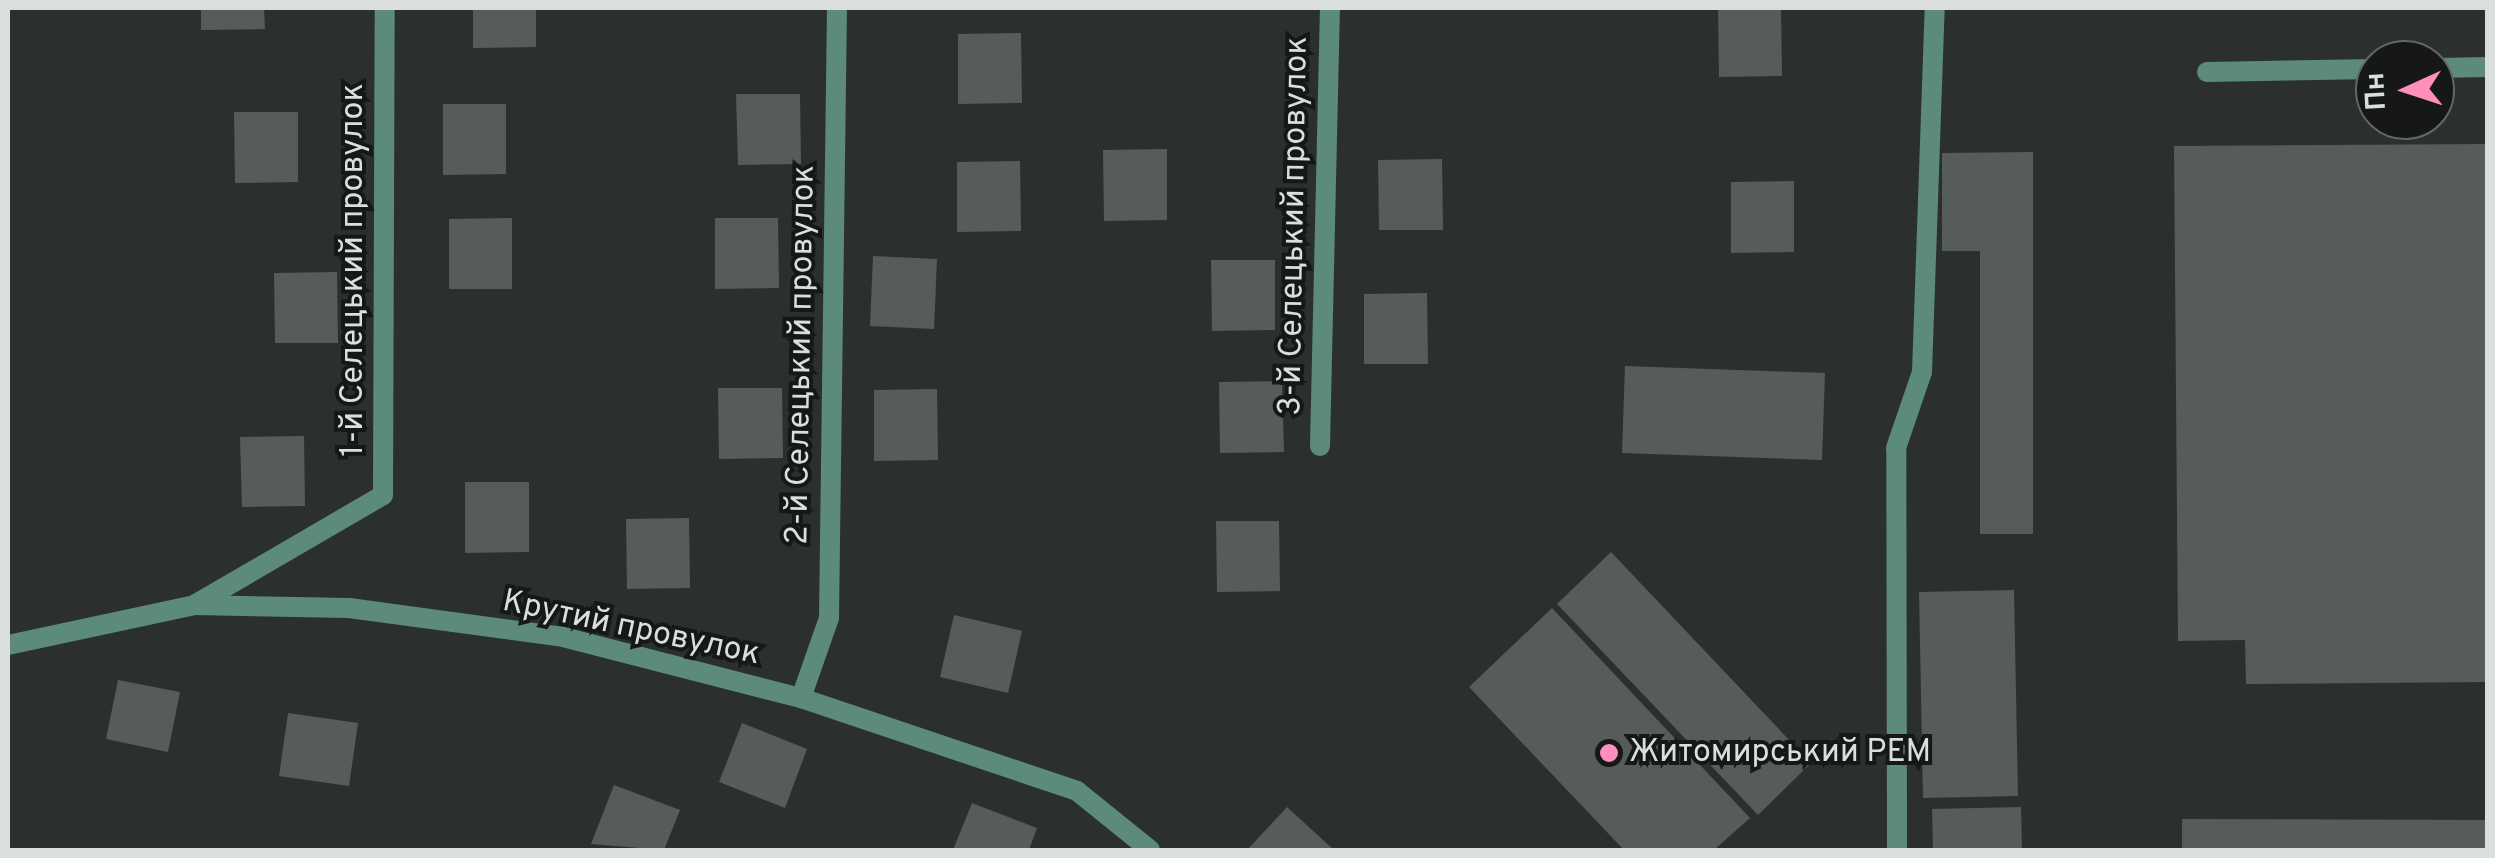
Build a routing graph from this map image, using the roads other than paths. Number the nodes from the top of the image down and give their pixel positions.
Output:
1 (386, 8) edge
2 (837, 8) edge
3 (1330, 8) edge
4 (1935, 8) edge
5 (2455, 68) edge
6 (2488, 68) edge
7 (2355, 69) edge
8 (2207, 72) dead end
9 (1320, 446) dead end
10 (194, 605) junction
11 (8, 645) edge
12 (801, 698) junction
13 (1150, 850) edge
14 (1897, 850) edge

1 - 10 street, 1-й Селецький провулок
2 - 12 street, 2-й Селецький провулок
3 - 9 street, 3-й Селецький провулок
4 - 14 street
5 - 6 street
7 - 8 street
10 - 11 street, Крутий провулок
10 - 12 street, Крутий провулок
12 - 13 street, Крутий провулок

